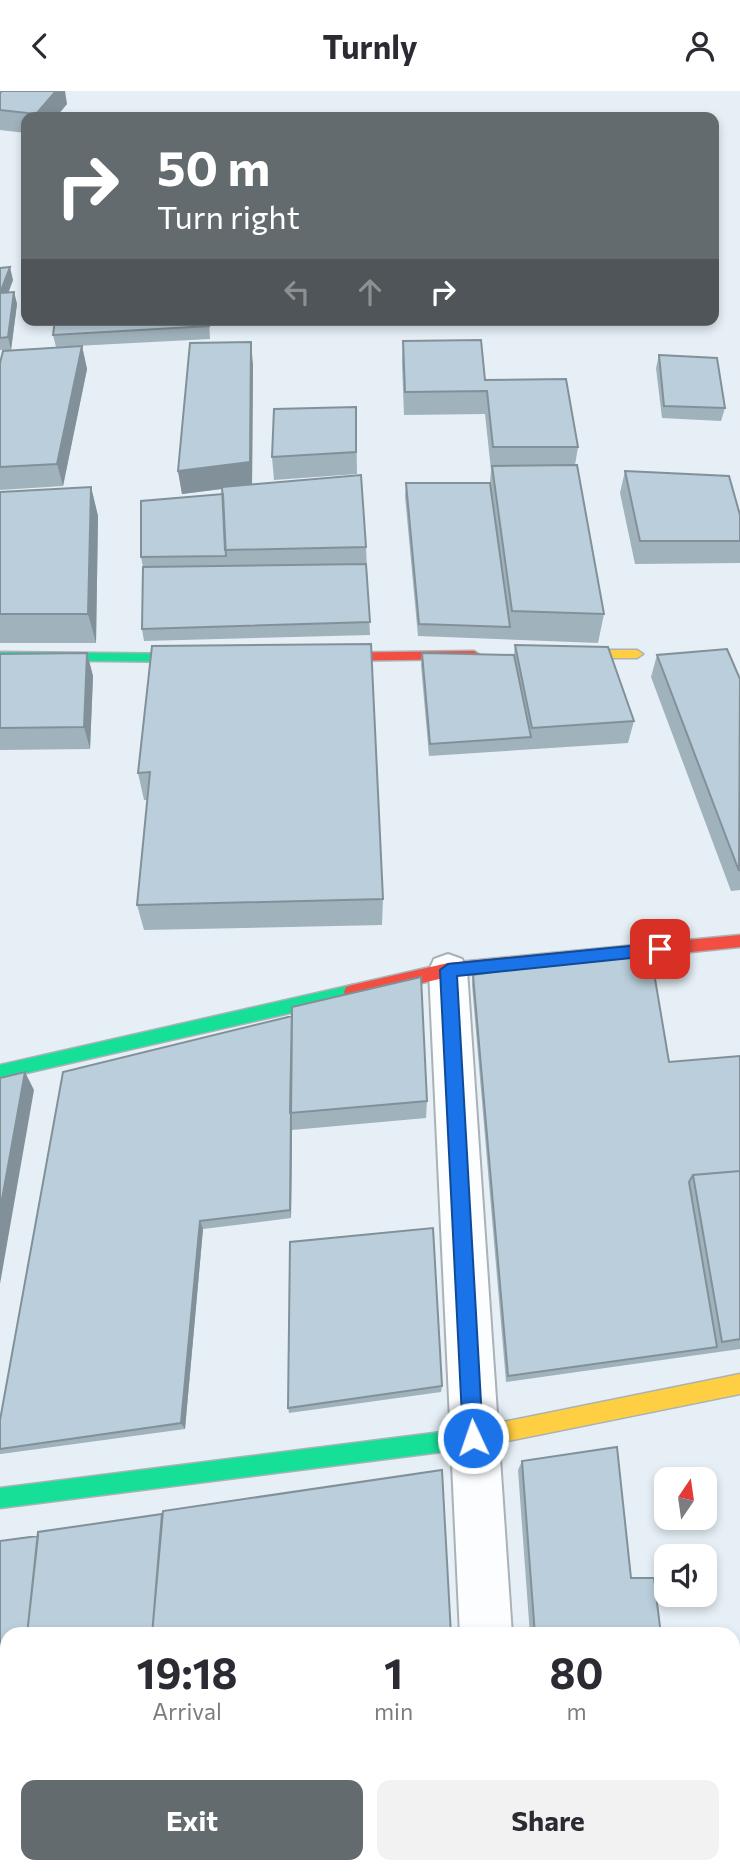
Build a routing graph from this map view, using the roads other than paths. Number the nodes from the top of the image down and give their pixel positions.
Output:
1 (637, 654) dead end
2 (485, 655) edge
3 (540, 655) edge
4 (0, 656) edge
5 (223, 657) edge
6 (306, 657) edge
7 (740, 941) edge
8 (448, 970) junction
9 (0, 1072) edge
10 (740, 1384) edge
11 (473, 1438) junction
12 (0, 1498) edge
13 (485, 1627) edge

1 - 3 street
2 - 6 street
4 - 5 street
7 - 8 street
8 - 9 street
8 - 11 street
10 - 11 street
11 - 12 street
11 - 13 street

